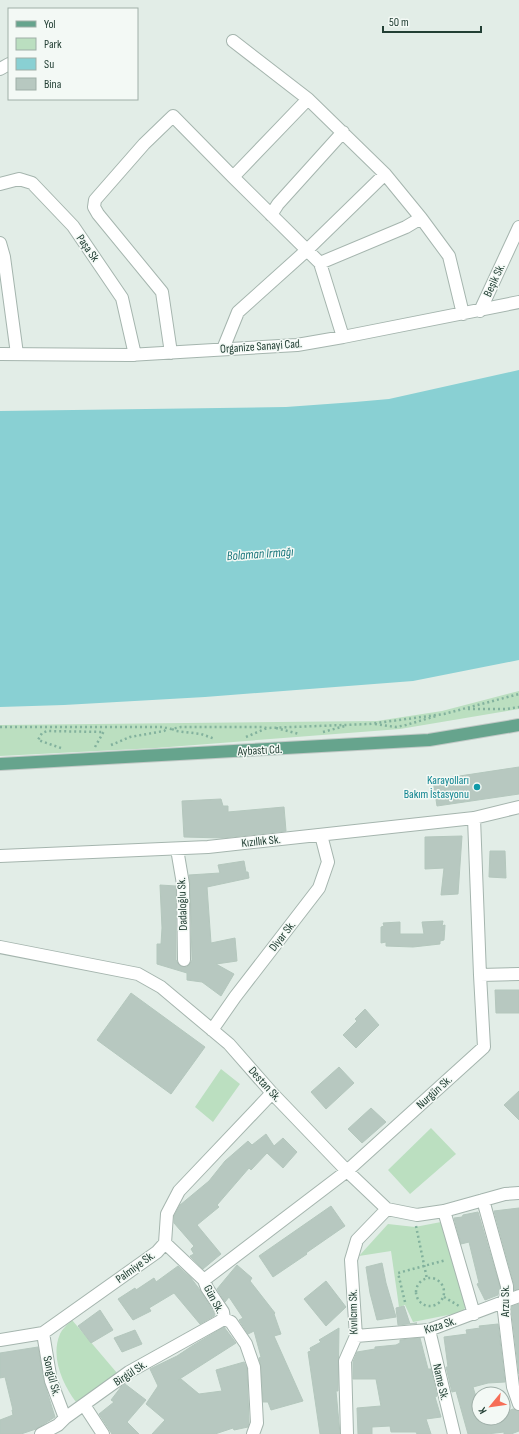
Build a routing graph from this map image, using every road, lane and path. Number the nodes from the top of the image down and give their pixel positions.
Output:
1 (233, 41) dead end
2 (308, 99) junction
3 (343, 132) junction
4 (385, 174) junction
5 (233, 177) junction
6 (0, 184) edge
7 (271, 215) junction
8 (421, 218) junction
9 (519, 227) edge
10 (0, 242) edge
11 (307, 250) junction
12 (320, 263) junction
13 (519, 302) edge
14 (480, 311) junction
15 (463, 314) junction
16 (343, 338) junction
17 (223, 350) junction
18 (172, 353) junction
19 (0, 354) edge
20 (17, 354) junction
21 (135, 355) junction
22 (519, 694) edge
23 (519, 707) edge
24 (462, 710) junction
25 (444, 714) junction
26 (349, 724) junction
27 (368, 724) junction
28 (519, 725) edge
29 (0, 727) edge
30 (107, 727) junction
31 (267, 728) junction
32 (274, 728) junction
33 (168, 729) junction
34 (172, 729) junction
35 (104, 732) junction
36 (321, 733) dead end
37 (301, 734) dead end
38 (241, 738) dead end
39 (217, 739) dead end
40 (108, 747) dead end
41 (67, 749) dead end
42 (100, 749) dead end
43 (0, 764) edge
44 (519, 807) edge
45 (474, 818) junction
46 (321, 834) junction
47 (177, 849) junction
48 (0, 856) edge
49 (0, 947) edge
50 (184, 960) dead end
51 (480, 974) junction
52 (519, 974) edge
53 (212, 1030) junction
54 (272, 1093) junction
55 (346, 1170) junction
56 (519, 1193) edge
57 (483, 1200) junction
58 (387, 1209) junction
59 (444, 1211) junction
60 (417, 1215) junction
61 (165, 1243) junction
62 (424, 1266) junction
63 (450, 1267) dead end
64 (427, 1278) junction
65 (204, 1280) junction
66 (519, 1296) edge
67 (444, 1297) junction
68 (405, 1302) dead end
69 (503, 1303) junction
70 (469, 1311) junction
71 (224, 1319) junction
72 (429, 1330) junction
73 (43, 1333) junction
74 (356, 1336) junction
75 (0, 1340) edge
76 (84, 1404) junction
77 (519, 1404) edge
78 (65, 1418) junction
79 (41, 1434) edge
80 (103, 1434) edge
81 (252, 1434) edge
82 (347, 1434) edge
83 (454, 1434) edge

1 - 2 street
2 - 3 street
2 - 5 street
3 - 4 street
3 - 7 street
4 - 8 street
4 - 11 street
5 - 7 street
5 - 18 street
6 - 21 street, Paşa Sk
7 - 11 street
8 - 12 street
8 - 15 street
9 - 14 street, Beşik Sk.
10 - 20 street
11 - 12 street
11 - 17 street
12 - 16 street
13 - 14 street, Organize Sanayi Cad.
14 - 15 street, Organize Sanayi Cad.
15 - 16 street, Organize Sanayi Cad.
16 - 17 street, Organize Sanayi Cad.
17 - 18 street, Organize Sanayi Cad.
18 - 21 street, Organize Sanayi Cad.
19 - 20 street, Organize Sanayi Cad.
20 - 21 street, Organize Sanayi Cad.
22 - 24 path
23 - 24 path
24 - 25 path
25 - 27 path
25 - 27 path
26 - 27 path
26 - 32 path
26 - 36 path
28 - 43 main road, Aybastı Cd.
29 - 30 path
30 - 33 path
30 - 35 path
31 - 32 path
31 - 34 path
31 - 38 path
32 - 37 path
33 - 34 path
33 - 40 path
34 - 39 path
35 - 41 path
35 - 42 path
44 - 45 street, Kızıllık Sk.
45 - 46 street, Kızıllık Sk.
45 - 51 street, Nurgün Sk.
46 - 47 street, Kızıllık Sk.
46 - 53 street, Diyar Sk.
47 - 48 street, Kızıllık Sk.
47 - 50 street, Dadaloğlu Sk.
49 - 53 street, Destan Sk.
51 - 52 street
51 - 55 street, Nurgün Sk.
53 - 54 street, Destan Sk.
54 - 55 street, Destan Sk.
54 - 61 street, Palmiye Sk.
55 - 58 street, Destan Sk.
55 - 65 street, Nurgün Sk.
56 - 57 street
57 - 59 street
57 - 69 street, Arzu Sk.
58 - 60 street
58 - 74 street, Kıvılcım Sk.
59 - 60 street
59 - 70 street
60 - 62 path
61 - 65 street, Gün Sk.
61 - 73 street, Palmiye Sk.
62 - 63 path
62 - 64 path
62 - 68 path
64 - 67 path
64 - 67 path
65 - 71 street, Gün Sk.
66 - 69 street, Koza Sk.
67 - 70 path
69 - 70 street, Koza Sk.
69 - 77 street, Arzu Sk.
70 - 72 street, Koza Sk.
71 - 76 street, Birgül Sk.
71 - 81 street, Gün Sk.
72 - 74 street, Koza Sk.
72 - 83 street, Name Sk.
73 - 75 street, Palmiye Sk.
73 - 78 street, Songül Sk.
74 - 82 street, Kıvılcım Sk.
76 - 78 street, Birgül Sk.
76 - 80 street
78 - 79 street, Birgül Sk.

